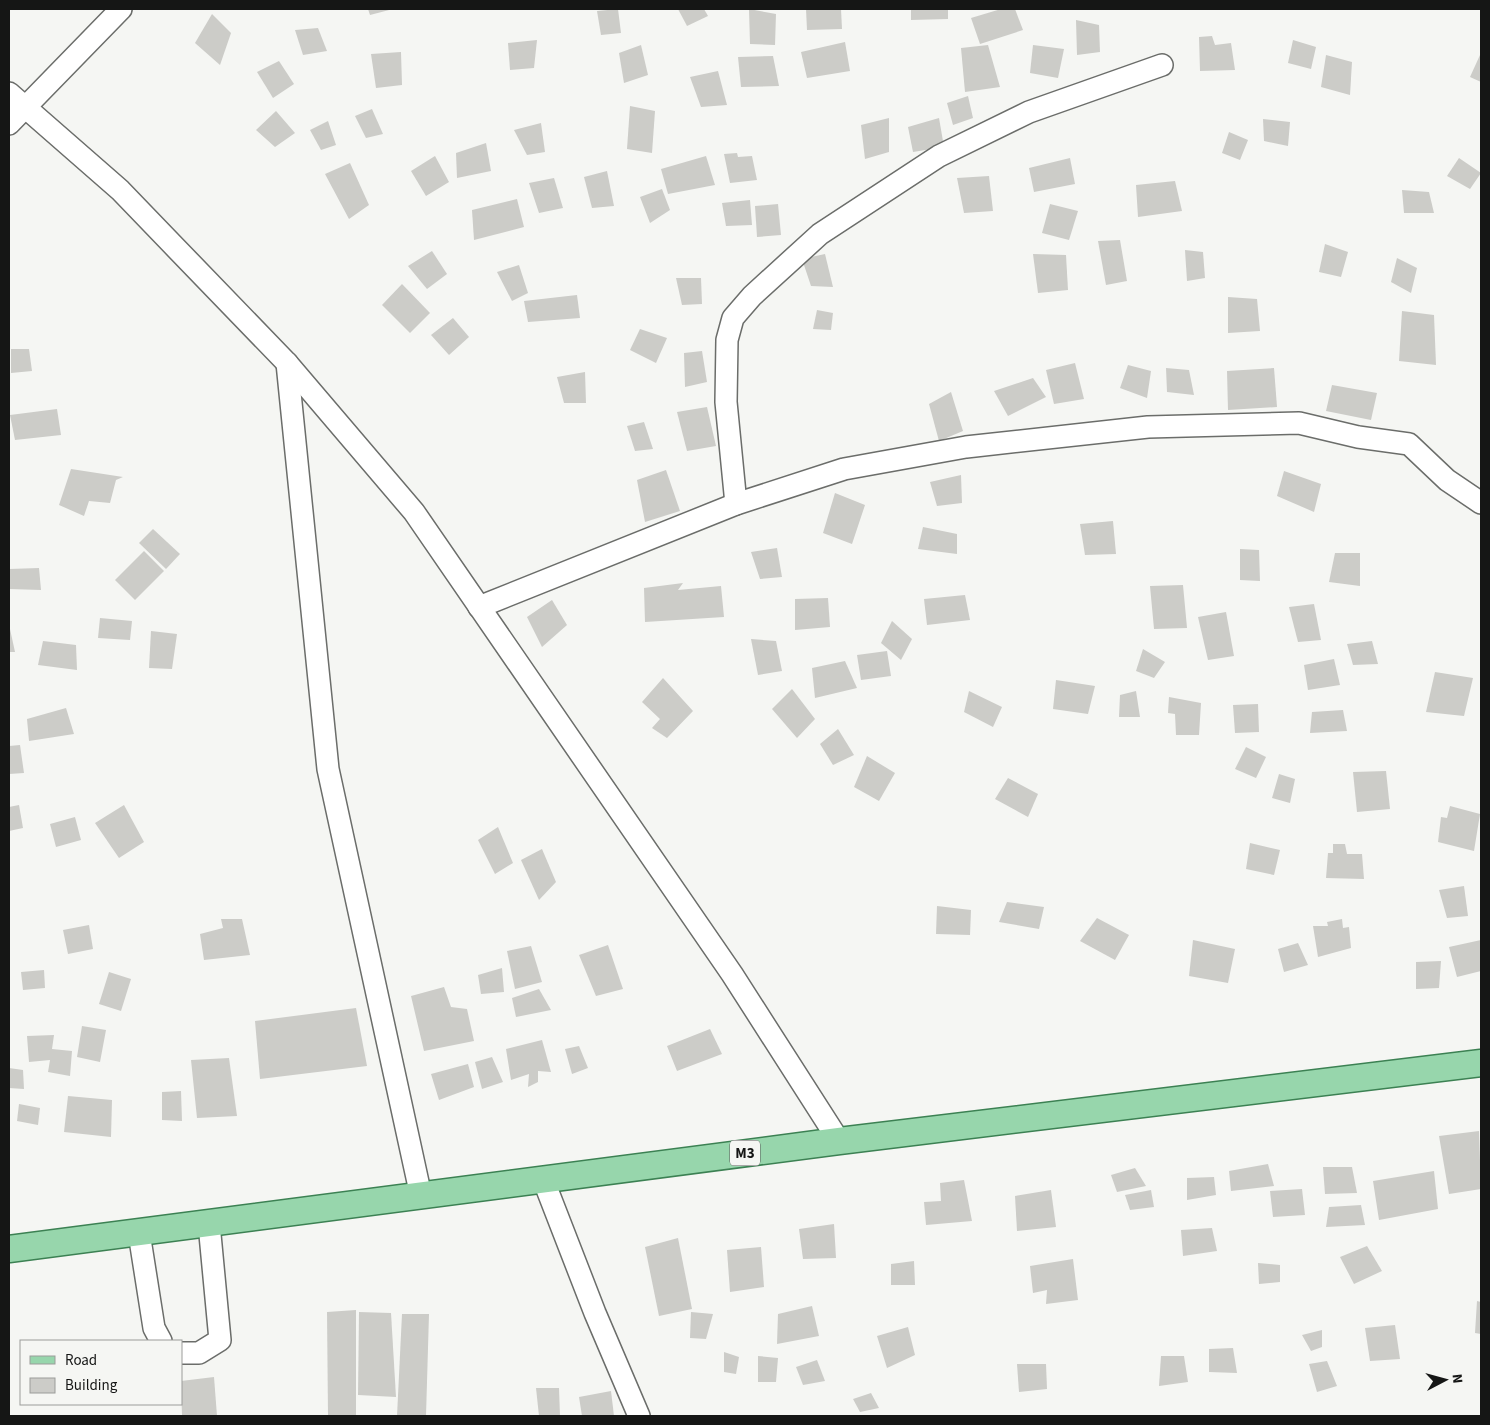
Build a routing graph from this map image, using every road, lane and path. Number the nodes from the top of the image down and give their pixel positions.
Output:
1 (121, 9) edge
2 (1162, 65) dead end
3 (9, 93) edge
4 (26, 108) junction
5 (9, 124) edge
6 (287, 363) junction
7 (1481, 503) edge
8 (736, 504) junction
9 (479, 607) junction
10 (1481, 1063) edge
11 (839, 1141) junction
12 (542, 1179) junction
13 (421, 1196) junction
14 (209, 1224) junction
15 (139, 1233) junction
16 (9, 1249) edge
17 (160, 1340) edge
18 (182, 1353) edge
19 (639, 1416) edge

1 - 4 street
2 - 8 street
3 - 4 street
4 - 5 street
4 - 6 street
6 - 9 street
6 - 13 street
7 - 8 street
8 - 9 street
9 - 11 street
10 - 11 main road, M3
11 - 12 main road, M3
12 - 13 main road, M3
12 - 19 street
13 - 14 main road, M3
14 - 15 main road, M3
14 - 18 street
15 - 16 main road, M3
15 - 17 street

